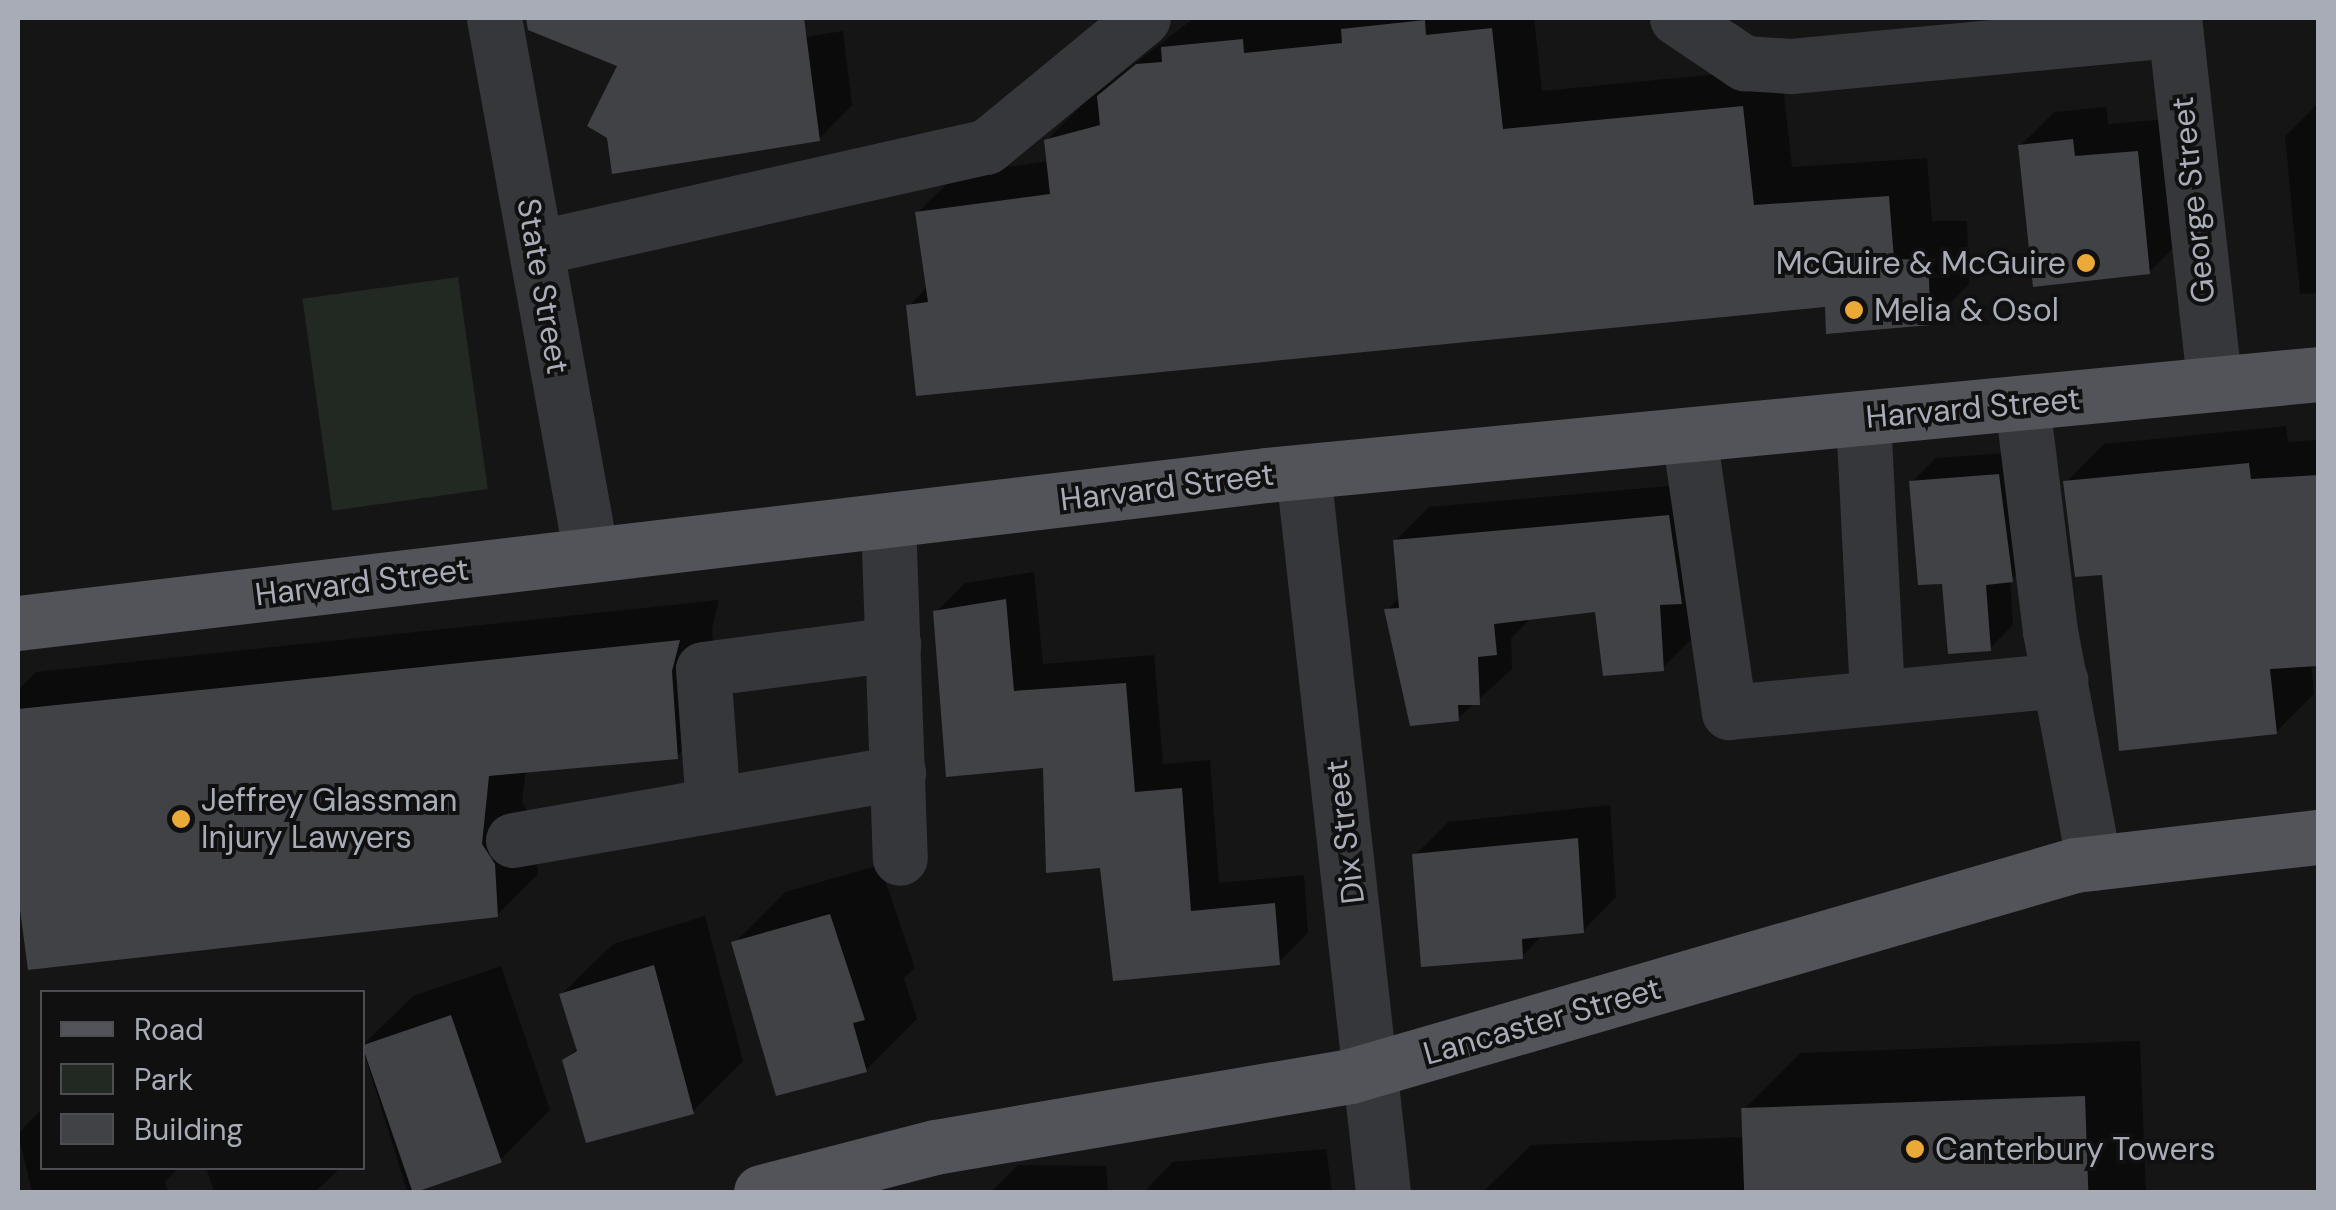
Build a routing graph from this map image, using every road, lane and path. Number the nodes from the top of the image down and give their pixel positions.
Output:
1 (494, 18) edge
2 (1143, 18) edge
3 (1677, 18) edge
4 (2175, 24) edge
5 (536, 248) junction
6 (2318, 374) edge
7 (2214, 384) junction
8 (2022, 403) junction
9 (1863, 418) junction
10 (1689, 435) junction
11 (1303, 472) junction
12 (888, 520) junction
13 (591, 555) junction
14 (18, 622) edge
15 (893, 644) junction
16 (2060, 680) junction
17 (1877, 698) junction
18 (898, 773) junction
19 (713, 805) junction
20 (2318, 837) edge
21 (513, 840) dead end
22 (900, 858) dead end
23 (2094, 863) junction
24 (1373, 1070) junction
25 (761, 1192) edge
26 (1383, 1192) edge

1 - 5 street, State Street
2 - 5 street
3 - 4 street
4 - 7 street, George Street
5 - 13 street, State Street
6 - 7 main road, Harvard Street
7 - 8 main road, Harvard Street
8 - 9 main road, Harvard Street
8 - 16 street
9 - 10 main road, Harvard Street
9 - 17 street
10 - 11 main road, Harvard Street
10 - 17 street
11 - 12 main road, Harvard Street
11 - 24 street, Dix Street
12 - 13 main road, Harvard Street
12 - 15 street
13 - 14 main road, Harvard Street
15 - 18 street
15 - 19 street
16 - 17 street
16 - 23 street
18 - 19 street
18 - 22 street
19 - 21 street
20 - 23 main road, Lancaster Street
23 - 24 main road, Lancaster Street
24 - 25 main road, Lancaster Street
24 - 26 street, Dix Street

